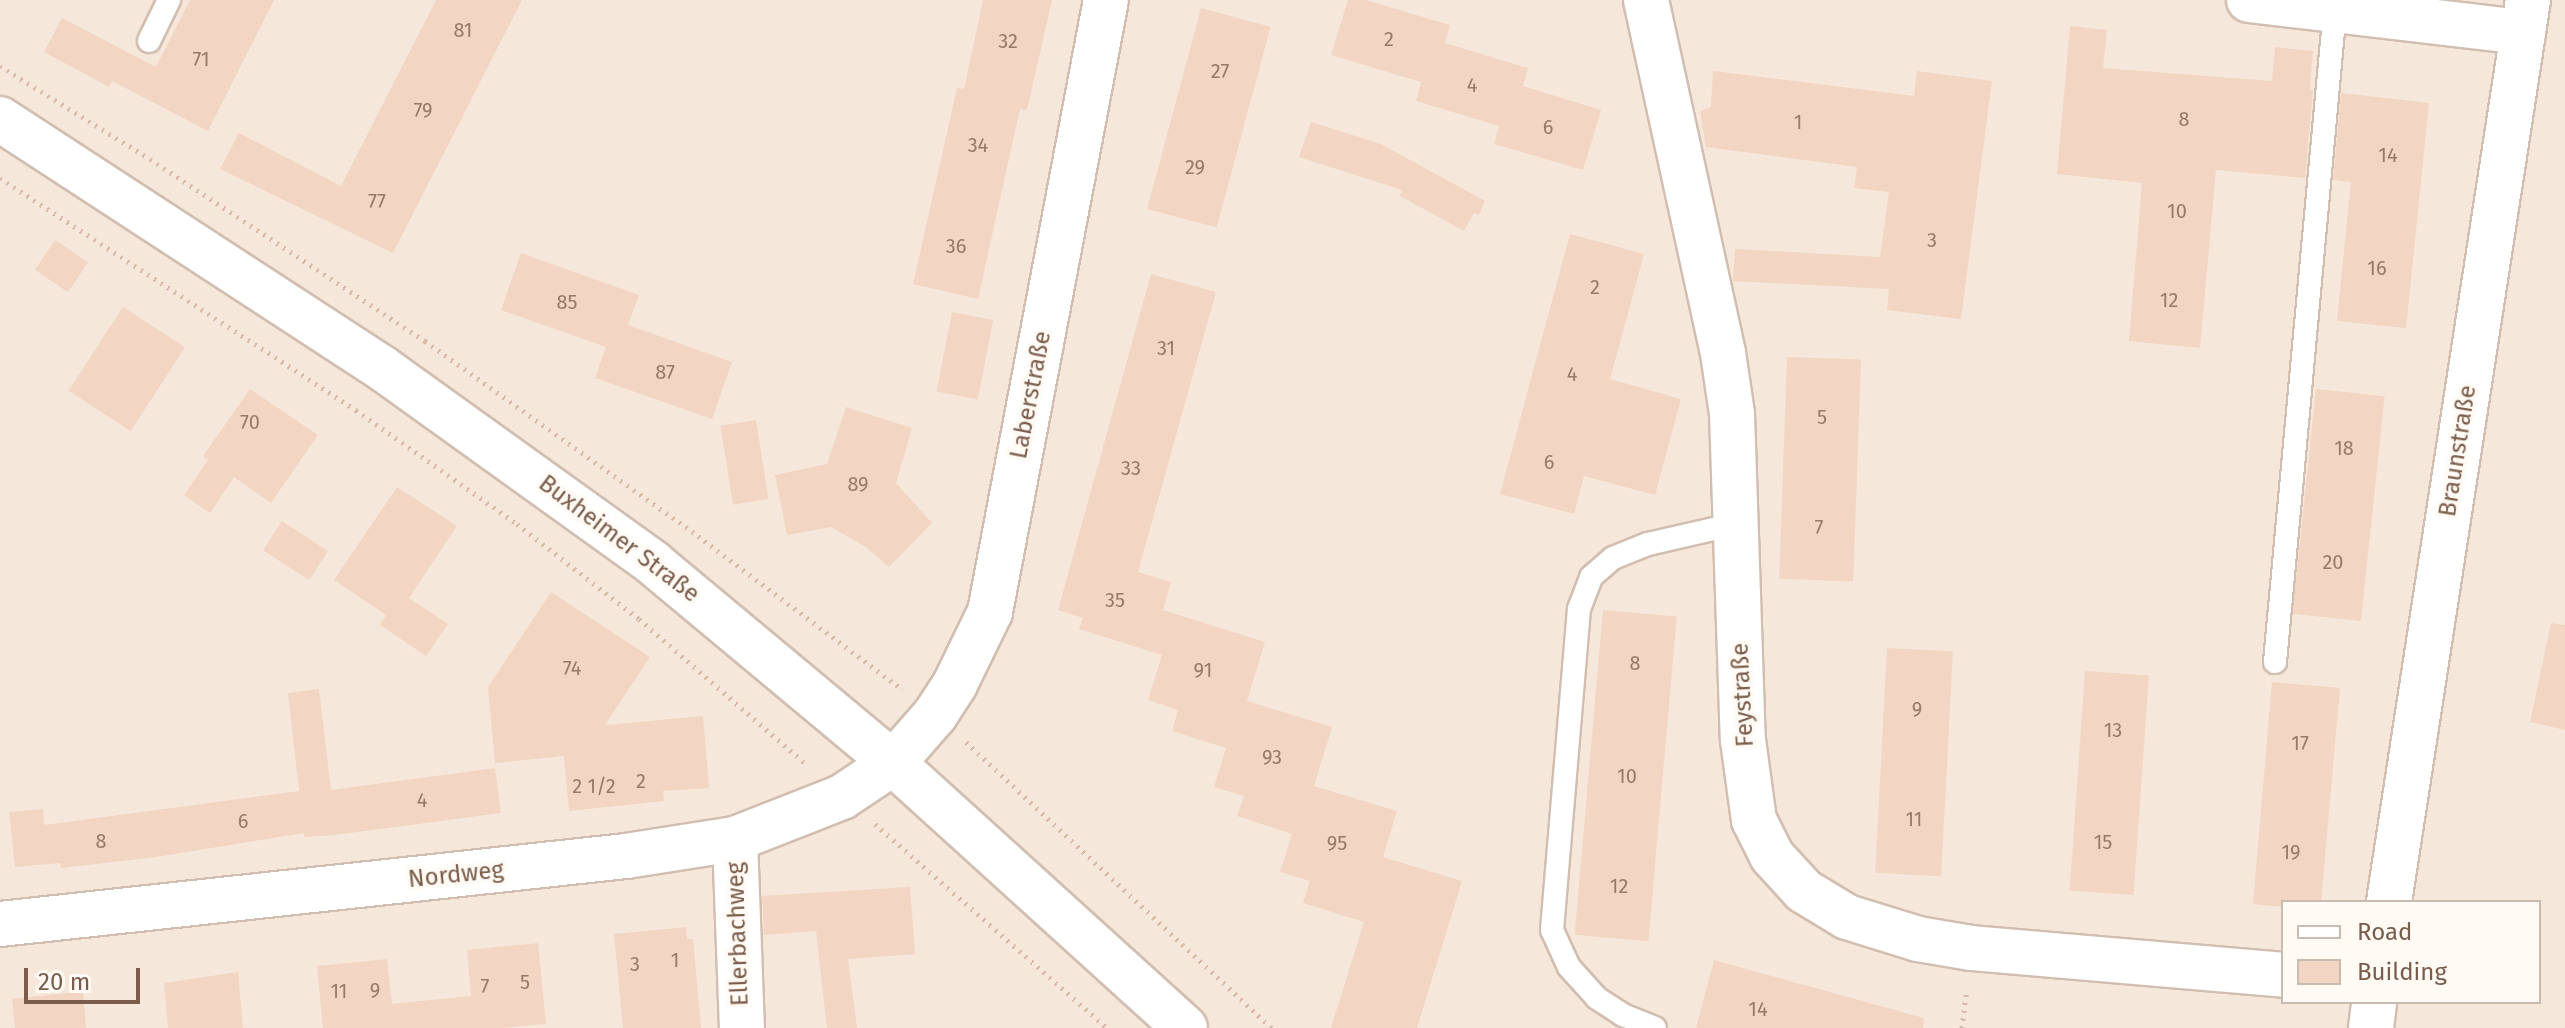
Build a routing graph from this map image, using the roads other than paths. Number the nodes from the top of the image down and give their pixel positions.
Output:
1 (169, 0) edge
2 (1106, 0) edge
3 (1646, 0) edge
4 (2249, 0) edge
5 (2335, 9) junction
6 (2526, 16) edge
7 (149, 41) dead end
8 (0, 119) edge
9 (1735, 524) junction
10 (2275, 662) dead end
11 (893, 763) junction
12 (735, 839) junction
13 (2389, 900) edge
14 (0, 924) edge
15 (2281, 975) edge
16 (2374, 1004) edge
17 (742, 1028) edge
18 (1185, 1028) edge
19 (1655, 1028) edge
20 (2371, 1028) edge

1 - 7 lane
2 - 11 street, Laberstraße
3 - 9 street, Feystraße
4 - 5 street
5 - 6 street
5 - 10 lane
6 - 13 street, Braunstraße
8 - 11 street, Buxheimer Straße
9 - 15 street, Feystraße
9 - 19 lane
11 - 12 street, Nordweg
11 - 18 street, Buxheimer Straße
12 - 14 street, Nordweg
12 - 17 street, Ellerbachweg
16 - 20 street

